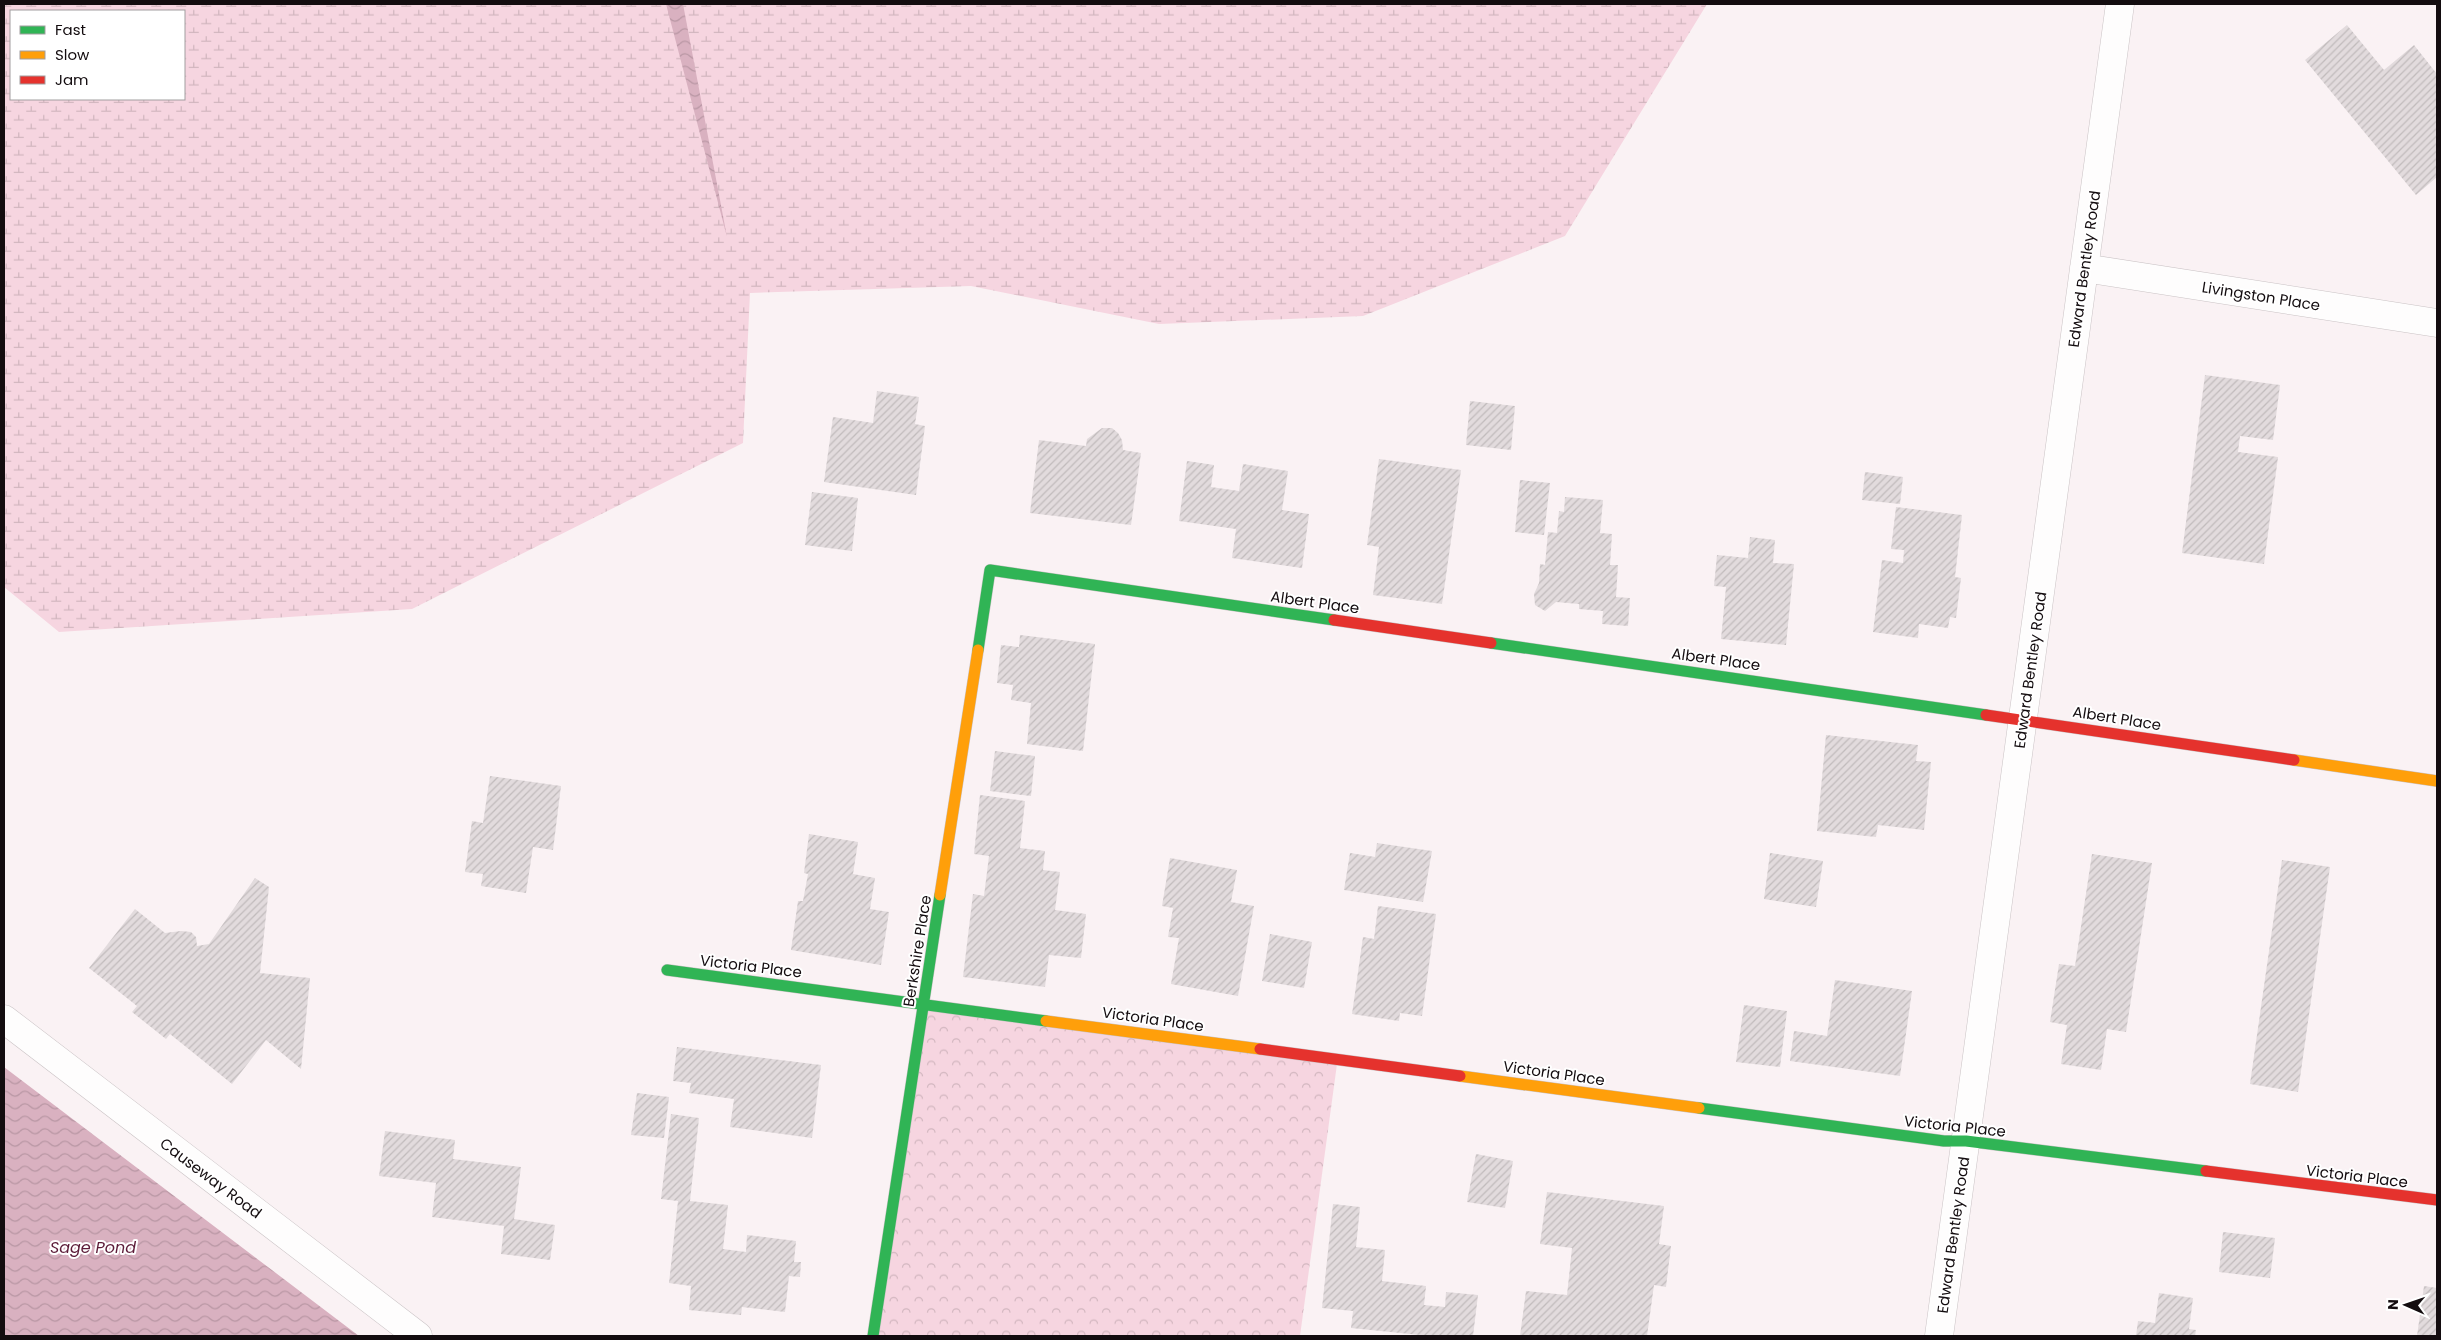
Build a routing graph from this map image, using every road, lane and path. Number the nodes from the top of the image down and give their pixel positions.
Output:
1 (2120, 4) edge
2 (2084, 268) junction
3 (2437, 323) edge
4 (990, 570) joint
5 (2023, 719) junction
6 (2437, 781) edge
7 (668, 970) dead end
8 (924, 1003) junction
9 (4, 1019) edge
10 (1966, 1141) junction
11 (2437, 1200) edge
12 (418, 1336) edge
13 (874, 1336) edge
14 (1939, 1336) edge

1 - 2 street, Edward Bentley Road
2 - 3 street, Livingston Place
2 - 5 street, Edward Bentley Road
4 - 5 street, Albert Place
4 - 8 street, Berkshire Place
5 - 6 street, Albert Place
5 - 10 street, Edward Bentley Road
7 - 8 street, Victoria Place
8 - 10 street, Victoria Place
8 - 13 street, Berkshire Place
9 - 12 street, Causeway Road
10 - 11 street, Victoria Place
10 - 14 street, Edward Bentley Road

